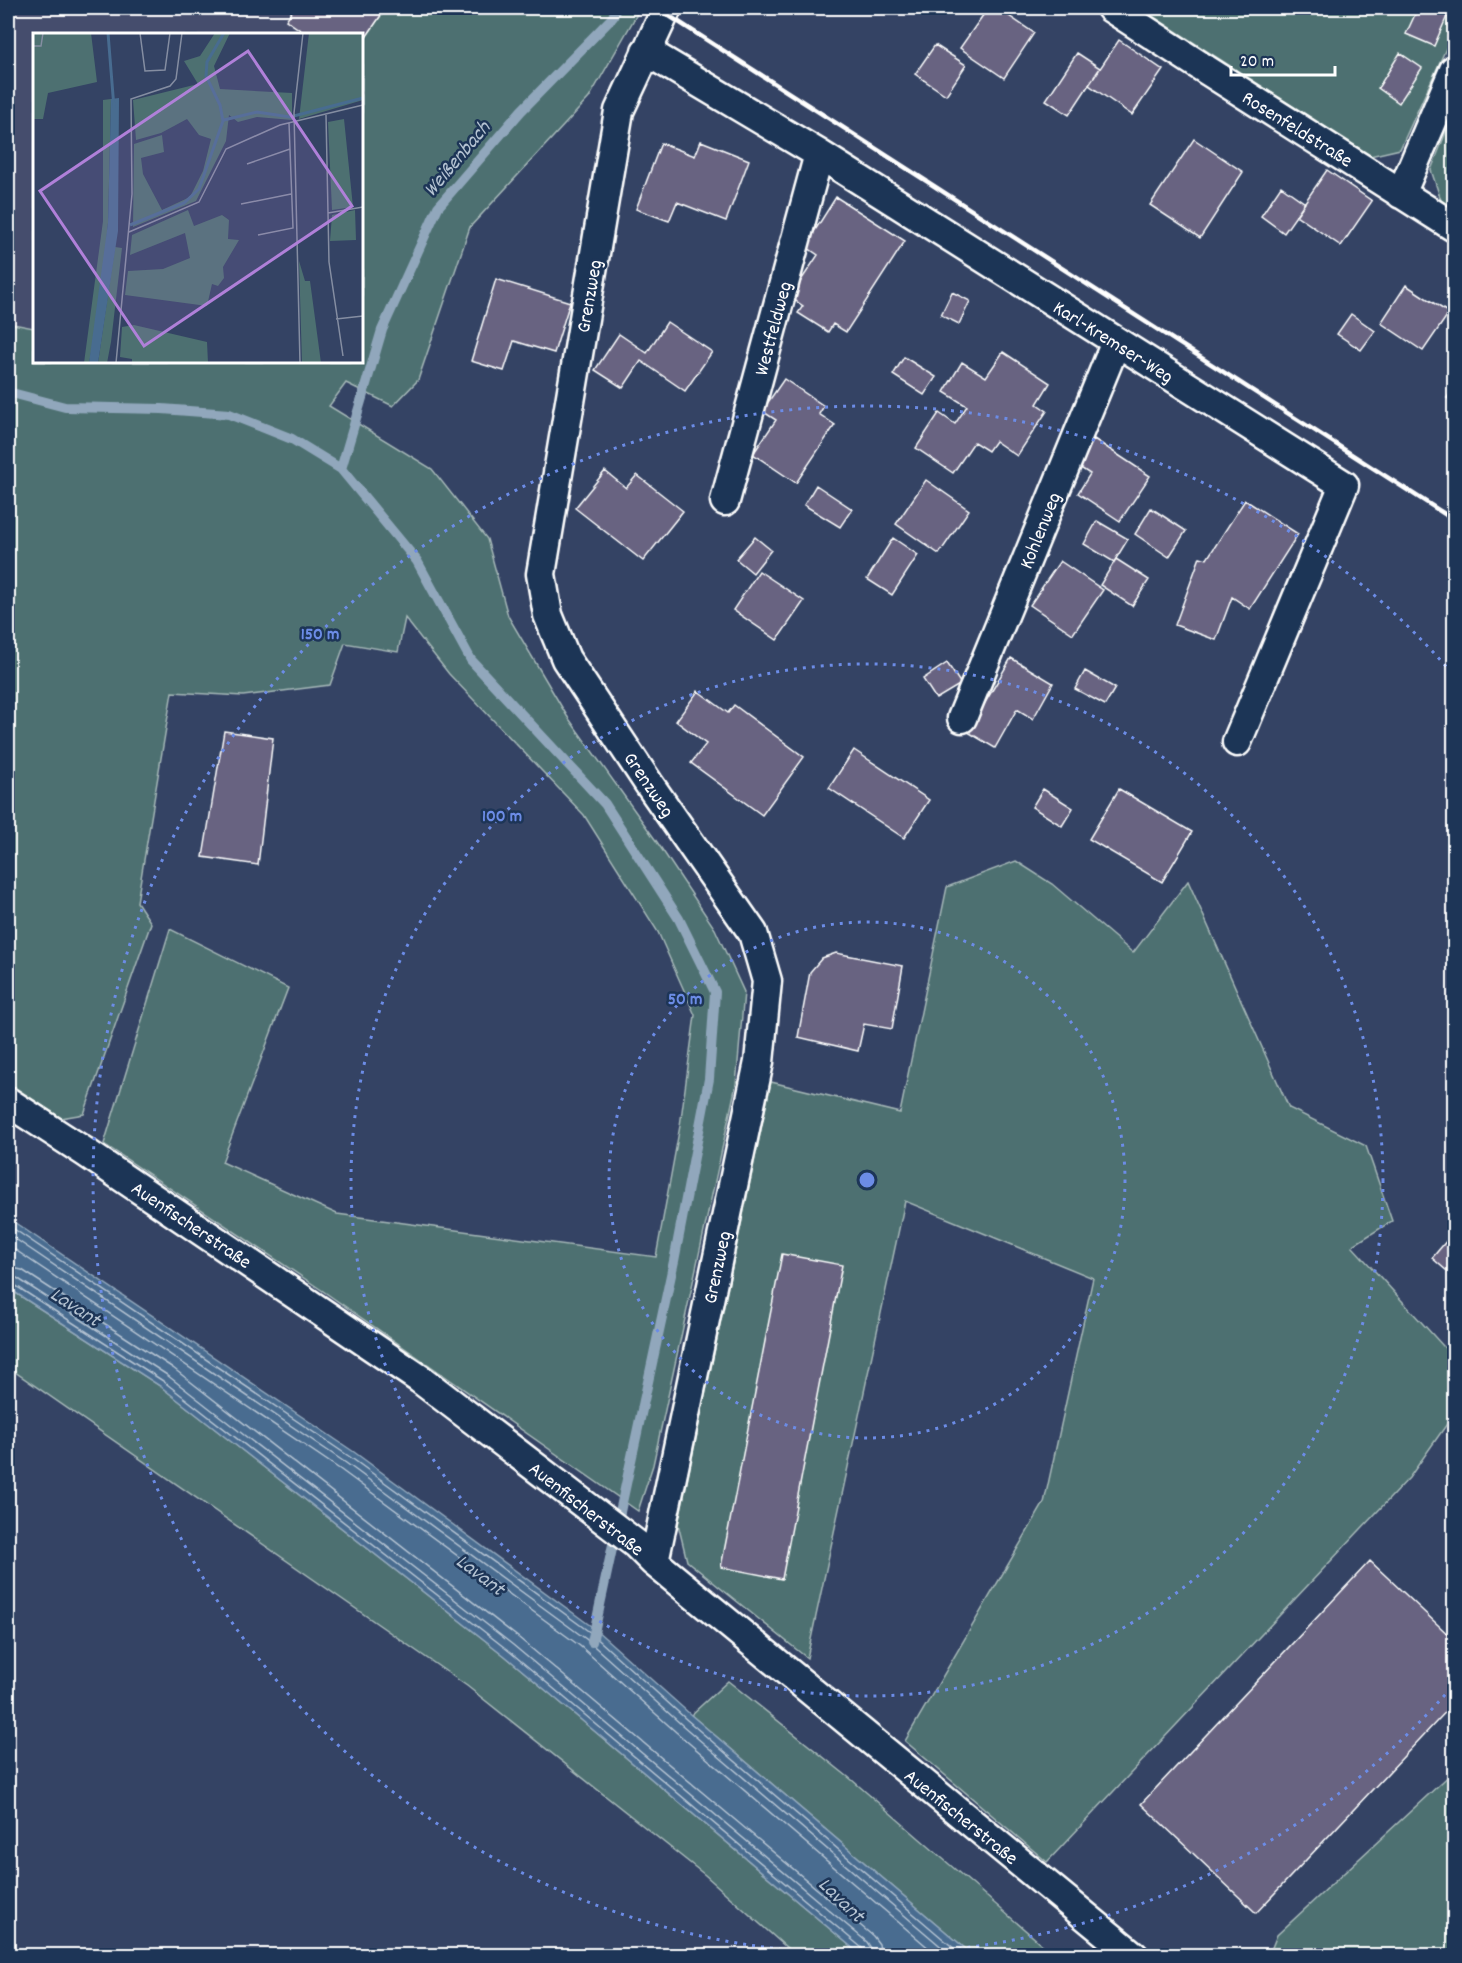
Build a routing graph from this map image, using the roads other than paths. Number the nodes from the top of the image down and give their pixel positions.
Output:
1 (666, 8) edge
2 (1111, 8) edge
3 (646, 51) junction
4 (1455, 70) edge
5 (819, 154) junction
6 (1401, 194) junction
7 (1455, 227) edge
8 (1116, 342) junction
9 (725, 501) dead end
10 (962, 718) dead end
11 (1237, 742) dead end
12 (8, 1102) edge
13 (645, 1553) junction
14 (1134, 1956) edge

1 - 3 street, Grenzweg
2 - 6 street, Rosenfeldstraße
3 - 5 street, Karl-Kremser-Weg
3 - 13 street, Grenzweg
4 - 6 street
5 - 8 street, Karl-Kremser-Weg
5 - 9 street, Westfeldweg
6 - 7 street, Rosenfeldstraße
8 - 10 street, Kohlenweg
8 - 11 street, Karl-Kremser-Weg
12 - 13 street, Auenfischerstraße
13 - 14 street, Auenfischerstraße

